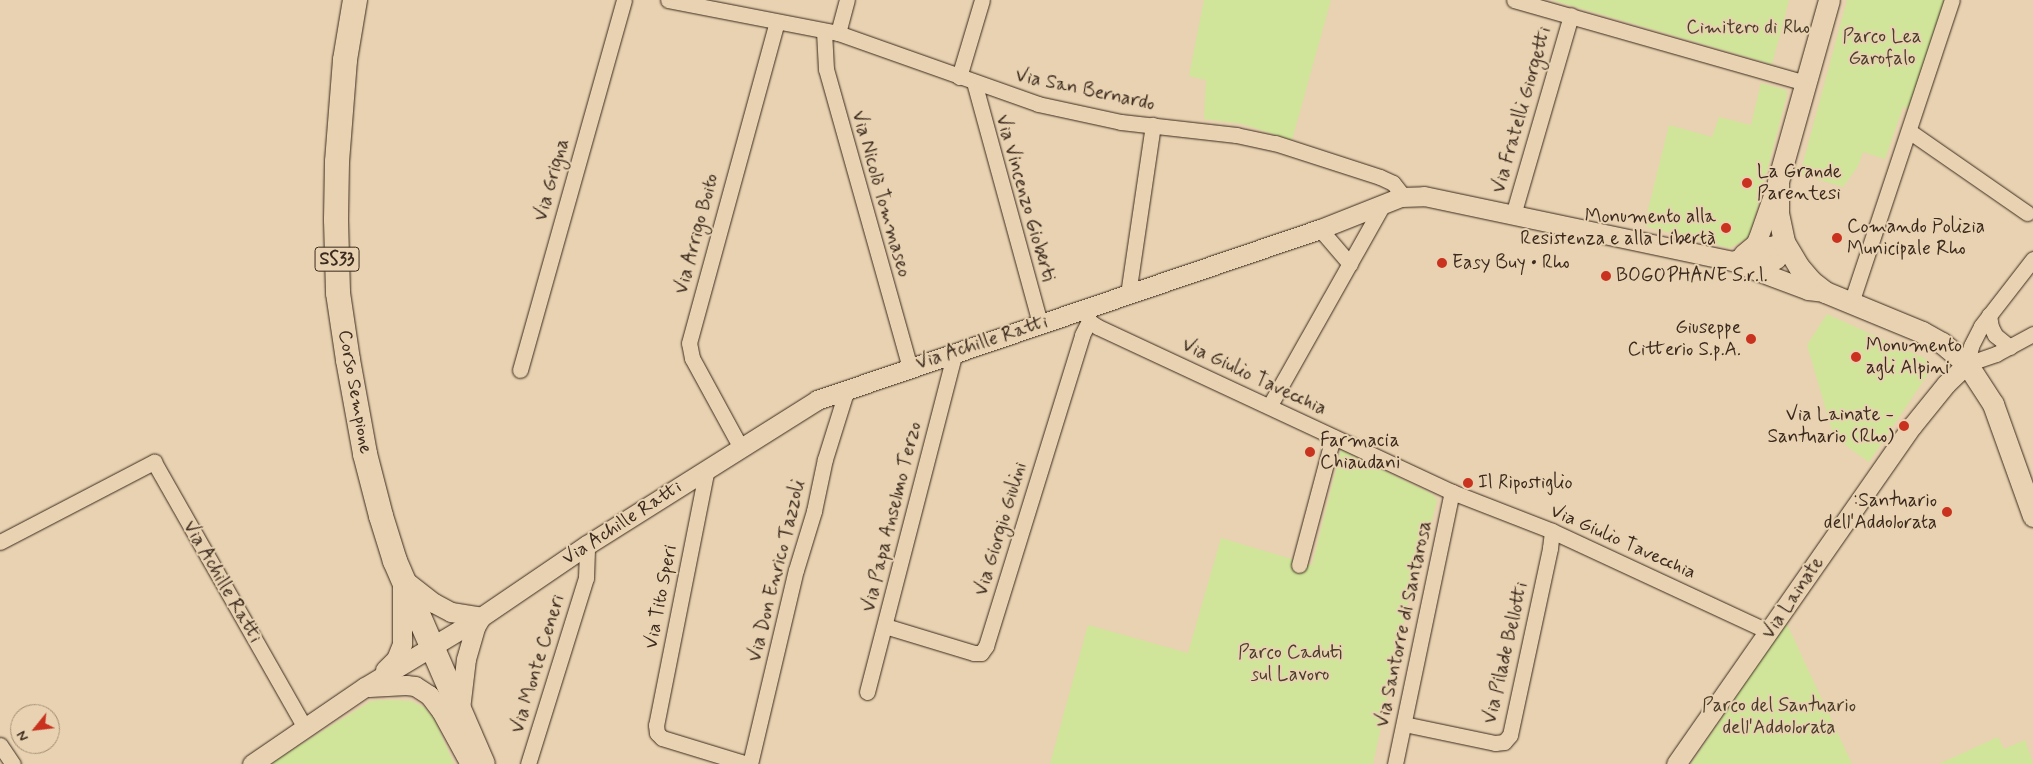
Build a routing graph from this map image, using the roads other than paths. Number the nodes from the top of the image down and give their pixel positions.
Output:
1 (355, 0) edge
2 (624, 0) edge
3 (668, 0) edge
4 (847, 0) edge
5 (982, 0) edge
6 (1514, 0) edge
7 (1829, 0) edge
8 (1952, 0) edge
9 (1571, 15) junction
10 (777, 22) junction
11 (831, 32) junction
12 (959, 77) junction
13 (974, 82) junction
14 (1805, 83) junction
15 (1153, 125) junction
16 (1909, 131) junction
17 (1778, 182) junction
18 (1404, 197) junction
19 (1382, 206) junction
20 (2027, 213) dead end
21 (1513, 215) junction
22 (1320, 229) junction
23 (1786, 246) junction
24 (2033, 259) edge
25 (1732, 261) junction
26 (1350, 264) junction
27 (1825, 292) junction
28 (1128, 294) junction
29 (1851, 303) junction
30 (1088, 315) junction
31 (1989, 315) junction
32 (1040, 324) junction
33 (2033, 334) edge
34 (2010, 347) junction
35 (955, 352) junction
36 (1966, 364) junction
37 (910, 367) junction
38 (520, 370) dead end
39 (847, 389) junction
40 (1270, 405) junction
41 (1333, 437) junction
42 (741, 448) junction
43 (707, 468) junction
44 (1452, 492) junction
45 (2033, 516) edge
46 (1552, 531) junction
47 (0, 542) edge
48 (587, 545) junction
49 (1299, 565) dead end
50 (402, 578) junction
51 (481, 617) junction
52 (885, 626) junction
53 (1770, 632) junction
54 (433, 646) junction
55 (365, 687) junction
56 (867, 692) dead end
57 (460, 709) junction
58 (1404, 724) junction
59 (305, 728) junction
60 (0, 745) edge
61 (13, 764) edge
62 (252, 764) edge
63 (470, 764) edge
64 (483, 764) edge
65 (528, 764) edge
66 (749, 764) edge
67 (1395, 764) edge
68 (1676, 764) edge

1 - 50 main road, Corso Sempione / SS33
2 - 38 street, Via Grigna
3 - 10 street, Via San Bernardo
4 - 11 street, Via Nicolò Tommaseo
5 - 12 street
6 - 9 street
7 - 14 main road
8 - 16 street
9 - 14 street
9 - 21 street, Via Fratelli Giorgetti
10 - 11 street, Via San Bernardo
10 - 42 street, Via Arrigo Boito
11 - 12 street, Via San Bernardo
11 - 37 street, Via Nicolò Tommaseo
12 - 13 street, Via San Bernardo
13 - 15 street, Via San Bernardo
13 - 32 street, Via Vincenzo Gioberti
14 - 17 main road
15 - 18 street, Via San Bernardo
15 - 28 street
16 - 20 street
16 - 29 street
17 - 23 main road
17 - 25 street
18 - 19 street, Via Achille Ratti
18 - 21 street, Via Achille Ratti
19 - 22 street, Via Achille Ratti
19 - 26 street
21 - 25 street, Via Achille Ratti
22 - 26 street
22 - 28 street, Via Achille Ratti
23 - 25 street
23 - 27 main road
24 - 31 street
25 - 27 street, Via Achille Ratti
26 - 40 street
27 - 29 main road
28 - 30 street, Via Achille Ratti
29 - 36 main road
30 - 32 street, Via Achille Ratti
30 - 40 street, Via Giulio Tavecchia
30 - 52 street, Via Giorgio Giulini
31 - 34 street
31 - 36 street
32 - 35 street, Via Achille Ratti
33 - 34 street
34 - 36 street
35 - 37 street, Via Achille Ratti
35 - 52 street, Via Papa Anselmo Terzo
36 - 45 main road
36 - 53 street, Via Lainate
37 - 39 street, Via Achille Ratti
39 - 42 street, Via Achille Ratti
39 - 66 street, Via Don Enrico Tazzoli
40 - 41 street, Via Giulio Tavecchia
41 - 44 street, Via Giulio Tavecchia
41 - 49 street
42 - 43 street, Via Achille Ratti
43 - 48 street, Via Achille Ratti
43 - 66 street, Via Tito Speri
44 - 46 street, Via Giulio Tavecchia
44 - 58 street, Via Santorre di Santarosa
46 - 53 street, Via Giulio Tavecchia
46 - 58 street, Via Pilade Bellotti
47 - 59 street, Via Achille Ratti
48 - 51 street, Via Achille Ratti
48 - 65 street, Via Monte Ceneri
50 - 51 street
50 - 54 main road, Corso Sempione / SS33
50 - 55 street
51 - 54 street, Via Achille Ratti
51 - 57 street
52 - 56 street, Via Papa Anselmo Terzo
53 - 68 street, Via Lainate
54 - 55 street, Via Achille Ratti
54 - 57 main road, Corso Sempione / SS33
55 - 59 street, Via Achille Ratti
55 - 63 street
57 - 64 main road, Corso Sempione / SS33
58 - 67 street, Via Santorre di Santarosa
59 - 62 street, Via Achille Ratti
60 - 61 street

